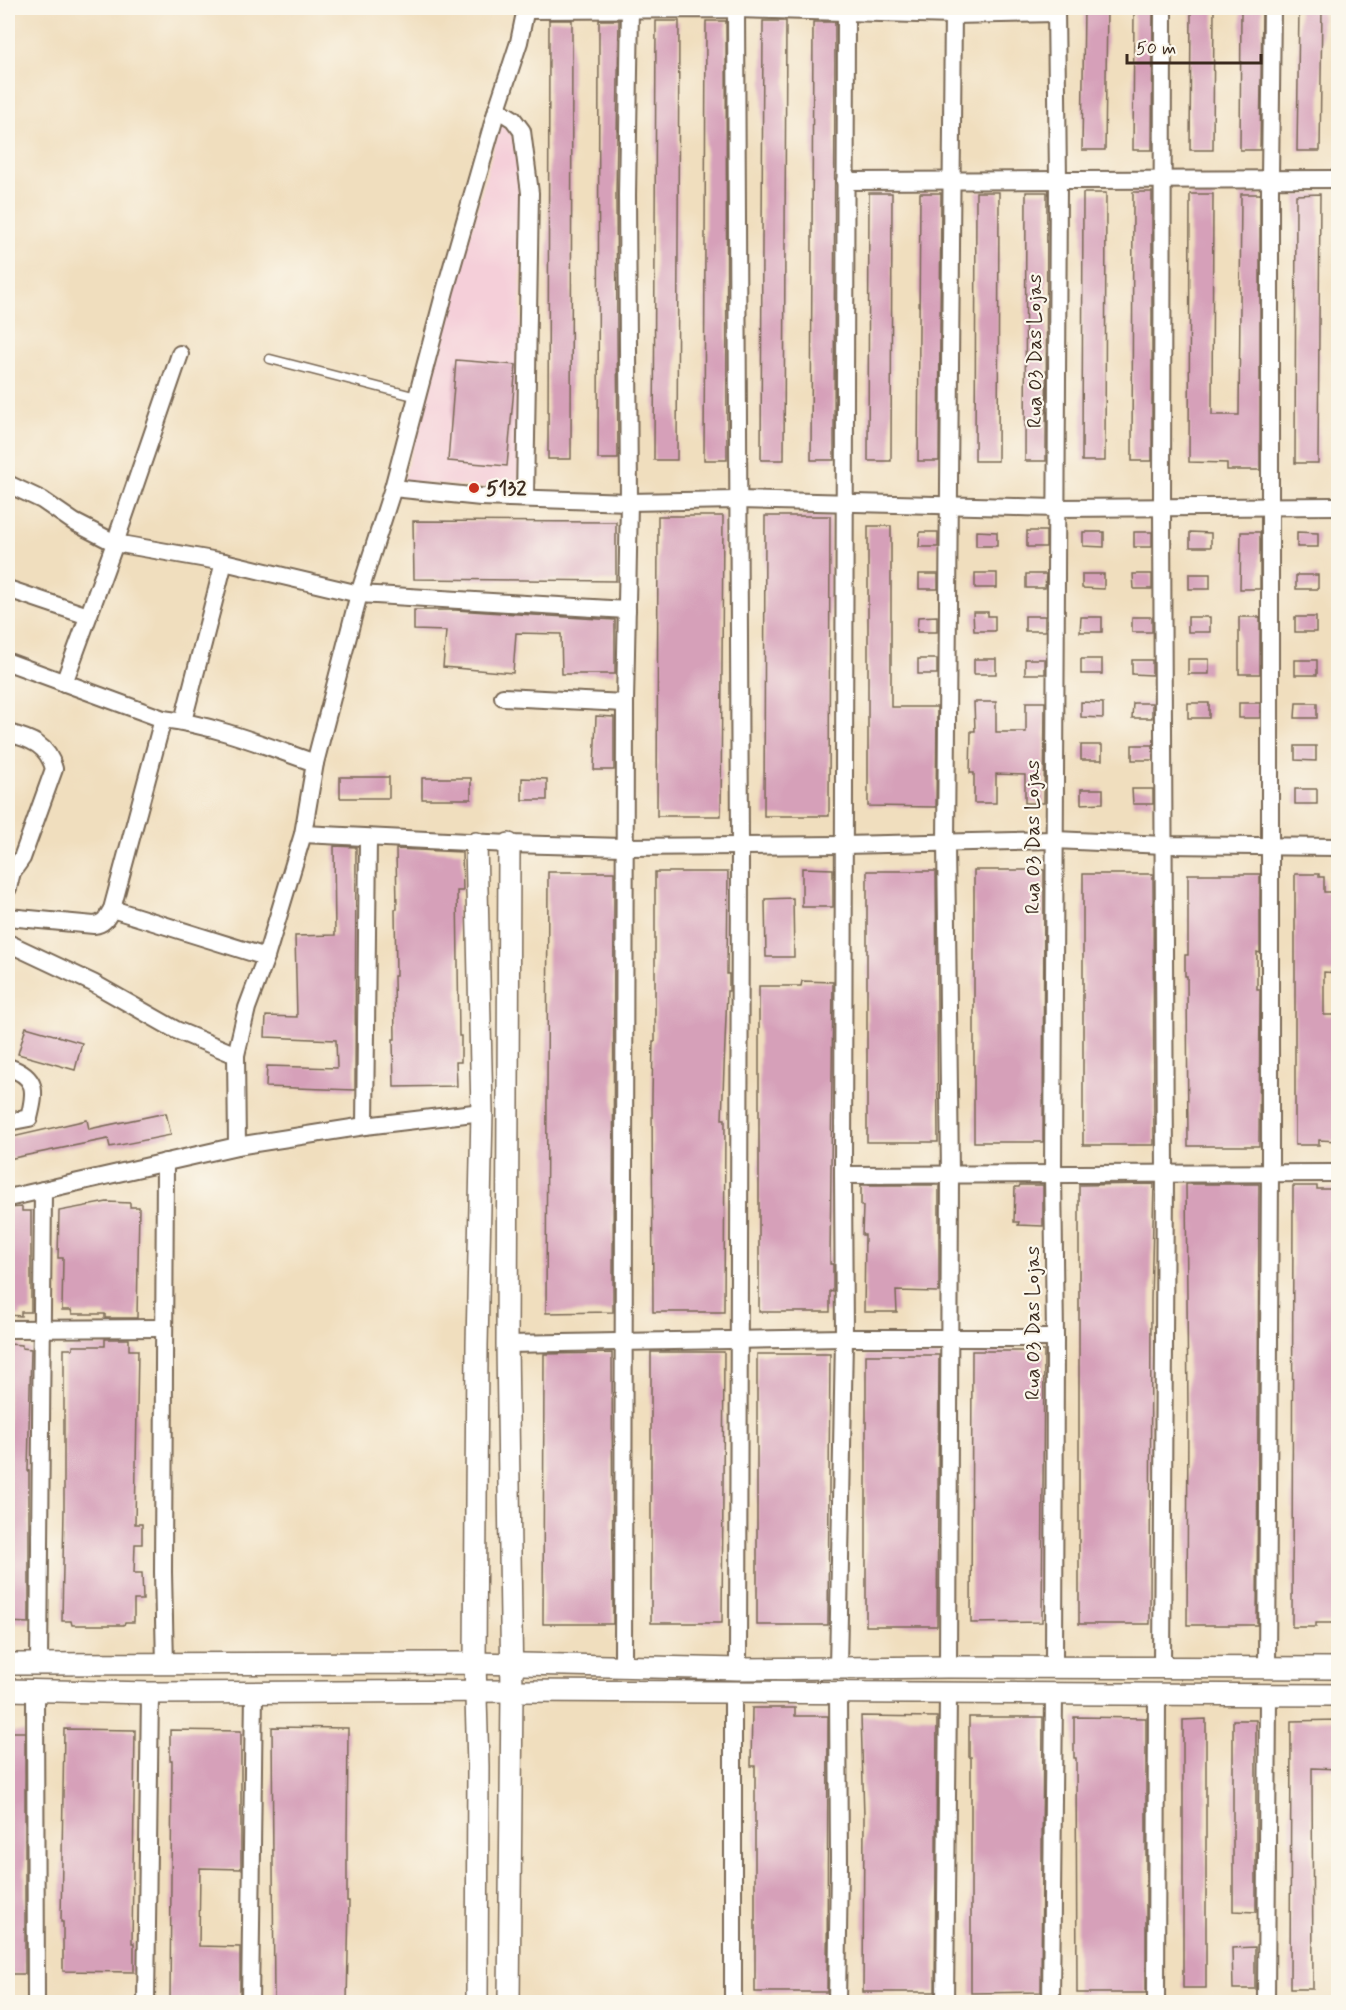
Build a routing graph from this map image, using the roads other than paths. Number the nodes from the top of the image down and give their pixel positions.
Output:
1 (630, 8) edge
2 (736, 8) edge
3 (1163, 8) edge
4 (1272, 8) edge
5 (526, 9) edge
6 (846, 9) edge
7 (1055, 10) edge
8 (953, 11) edge
9 (497, 109) junction
10 (1270, 178) junction
11 (1163, 179) junction
12 (1338, 179) edge
13 (1058, 180) junction
14 (845, 181) junction
15 (950, 182) junction
16 (180, 354) dead end
17 (270, 359) dead end
18 (417, 397) junction
19 (8, 484) edge
20 (393, 488) junction
21 (525, 498) junction
22 (737, 500) junction
23 (629, 502) junction
24 (846, 502) junction
25 (949, 505) junction
26 (1270, 506) junction
27 (1338, 506) edge
28 (1162, 507) junction
29 (1056, 508) junction
30 (115, 543) junction
31 (224, 562) junction
32 (8, 590) edge
33 (359, 594) junction
34 (627, 610) junction
35 (88, 616) junction
36 (8, 662) edge
37 (64, 683) junction
38 (503, 697) dead end
39 (625, 703) junction
40 (163, 719) junction
41 (183, 721) junction
42 (8, 733) edge
43 (315, 763) junction
44 (303, 834) junction
45 (368, 838) junction
46 (1055, 840) junction
47 (476, 843) junction
48 (946, 843) junction
49 (509, 844) junction
50 (844, 845) junction
51 (1164, 845) junction
52 (740, 846) junction
53 (624, 847) junction
54 (1270, 847) junction
55 (1338, 847) edge
56 (8, 888) edge
57 (112, 909) junction
58 (8, 917) edge
59 (8, 943) edge
60 (266, 957) junction
61 (236, 1055) junction
62 (8, 1067) edge
63 (482, 1112) junction
64 (8, 1122) edge
65 (365, 1126) junction
66 (237, 1146) junction
67 (165, 1162) junction
68 (950, 1173) junction
69 (1053, 1173) junction
70 (1165, 1173) junction
71 (1270, 1173) junction
72 (1338, 1173) edge
73 (843, 1174) junction
74 (43, 1190) junction
75 (8, 1198) edge
76 (164, 1328) junction
77 (8, 1329) edge
78 (42, 1329) junction
79 (844, 1338) junction
80 (949, 1338) junction
81 (1056, 1338) junction
82 (738, 1340) junction
83 (624, 1342) junction
84 (507, 1344) junction
85 (475, 1663) junction
86 (8, 1664) edge
87 (39, 1664) junction
88 (512, 1664) junction
89 (165, 1665) junction
90 (623, 1666) junction
91 (948, 1667) junction
92 (1054, 1667) junction
93 (1162, 1668) junction
94 (1267, 1668) junction
95 (1338, 1668) edge
96 (738, 1669) junction
97 (838, 1669) junction
98 (8, 1690) edge
99 (35, 1690) junction
100 (513, 1691) junction
101 (254, 1692) junction
102 (477, 1692) junction
103 (733, 1692) junction
104 (838, 1692) junction
105 (150, 1693) junction
106 (948, 1693) junction
107 (1054, 1694) junction
108 (1157, 1694) junction
109 (1268, 1695) junction
110 (1338, 1695) edge
111 (36, 2002) edge
112 (146, 2002) edge
113 (250, 2002) edge
114 (477, 2002) edge
115 (509, 2002) edge
116 (733, 2002) edge
117 (837, 2002) edge
118 (945, 2002) edge
119 (1051, 2002) edge
120 (1156, 2002) edge
121 (1266, 2002) edge

1 - 2 street
1 - 5 street
1 - 23 street
2 - 6 street
2 - 22 street
3 - 11 street
4 - 10 street
5 - 9 street
6 - 8 street
6 - 14 street
7 - 8 street
7 - 13 street, Rua 03 Das Lojas
8 - 15 street
9 - 18 street
9 - 21 street
10 - 11 street
10 - 12 street
10 - 26 street
11 - 13 street
11 - 28 street
13 - 15 street
13 - 29 street, Rua 03 Das Lojas
14 - 15 street
14 - 24 street
15 - 25 street
16 - 30 street
17 - 18 lane
18 - 20 street
19 - 30 street
20 - 21 street
20 - 33 street
21 - 23 street
22 - 23 street
22 - 24 street
22 - 52 street
23 - 34 street
24 - 25 street
24 - 50 street
25 - 29 street
25 - 48 street
26 - 27 street
26 - 28 street
26 - 54 street
28 - 29 street
28 - 51 street
29 - 46 street, Rua 03 Das Lojas
30 - 31 street
30 - 35 street
31 - 33 street
31 - 41 street
32 - 35 street
33 - 34 street
33 - 43 street
34 - 39 street
35 - 37 street
36 - 37 street
37 - 40 street
38 - 39 street
39 - 53 street
40 - 41 street
40 - 57 street
41 - 43 street
42 - 56 street
43 - 44 street
44 - 45 street
44 - 60 street
45 - 47 street
45 - 65 street
46 - 48 street
46 - 51 street
46 - 69 street, Rua 03 Das Lojas
47 - 49 street
47 - 63 street
48 - 50 street
48 - 68 street
49 - 53 street
49 - 84 street
50 - 52 street
50 - 73 street
51 - 54 street
51 - 70 street
52 - 53 street
52 - 82 street
53 - 83 street
54 - 55 street
54 - 71 street
57 - 58 street
57 - 60 street
59 - 61 street
60 - 61 street
61 - 66 street
62 - 64 street
63 - 65 street
63 - 85 street
65 - 66 street
66 - 67 street
67 - 74 street
67 - 76 street
68 - 69 street
68 - 73 street
68 - 80 street
69 - 70 street
69 - 81 street, Rua 03 Das Lojas
70 - 71 street
70 - 93 street
71 - 72 street
71 - 94 street
73 - 79 street
74 - 75 street
74 - 78 street
76 - 78 street
76 - 89 street
77 - 78 street
78 - 87 street
79 - 80 street
79 - 82 street
79 - 97 street
80 - 81 street
80 - 91 street
81 - 92 street, Rua 03 Das Lojas
82 - 83 street
82 - 96 street
83 - 84 street
83 - 90 street
84 - 88 street
85 - 88 street
85 - 89 street
85 - 102 street
86 - 87 street
87 - 89 street
88 - 90 street
88 - 100 street
90 - 96 street
91 - 92 street
91 - 97 street
92 - 93 street
93 - 94 street
94 - 95 street
96 - 97 street
98 - 99 street
99 - 105 street
99 - 111 street
100 - 102 street
100 - 103 street
100 - 115 street
101 - 102 street
101 - 105 street
101 - 113 street
102 - 114 street
103 - 104 street
103 - 116 street
104 - 106 street
104 - 117 street
105 - 112 street
106 - 107 street
106 - 118 street
107 - 108 street
107 - 119 street
108 - 109 street
108 - 120 street
109 - 110 street
109 - 121 street

